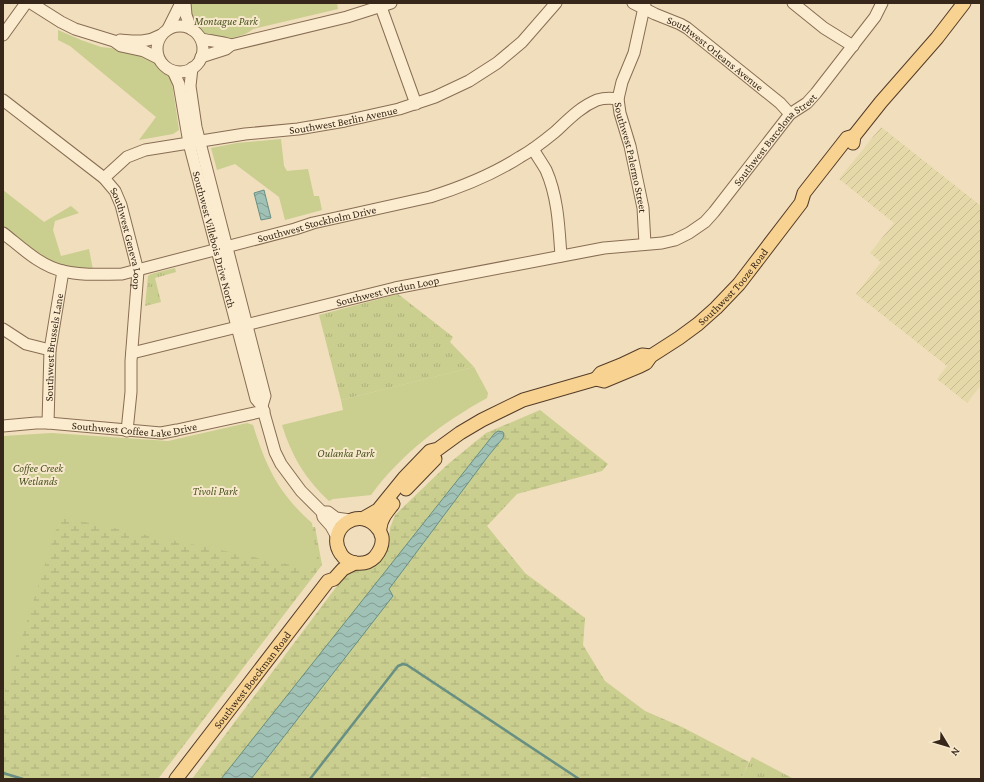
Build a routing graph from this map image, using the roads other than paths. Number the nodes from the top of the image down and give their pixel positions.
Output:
1 (26, 3) edge
2 (31, 3) edge
3 (181, 3) edge
4 (185, 3) edge
5 (556, 3) edge
6 (633, 3) edge
7 (794, 3) edge
8 (882, 3) edge
9 (964, 3) edge
10 (386, 5) edge
11 (644, 5) edge
12 (192, 29) junction
13 (165, 32) junction
14 (3, 35) edge
15 (201, 39) junction
16 (114, 41) junction
17 (231, 45) junction
18 (853, 46) junction
19 (201, 57) junction
20 (158, 58) junction
21 (192, 68) junction
22 (173, 71) junction
23 (618, 99) junction
24 (3, 100) edge
25 (416, 104) junction
26 (790, 114) junction
27 (194, 142) junction
28 (533, 149) junction
29 (104, 178) junction
30 (3, 233) edge
31 (645, 244) junction
32 (221, 248) junction
33 (561, 256) junction
34 (138, 270) junction
35 (63, 271) junction
36 (242, 327) junction
37 (3, 329) edge
38 (50, 350) junction
39 (132, 353) junction
40 (508, 407) joint
41 (263, 408) junction
42 (48, 423) junction
43 (3, 426) edge
44 (127, 431) junction
45 (438, 449) junction
46 (322, 512) junction
47 (364, 518) junction
48 (350, 520) junction
49 (379, 530) junction
50 (337, 536) junction
51 (339, 551) junction
52 (355, 563) junction
53 (328, 581) junction
54 (176, 779) edge

1 - 14 street
2 - 16 street
3 - 13 street
4 - 12 street
5 - 25 street, Southwest Berlin Avenue
6 - 11 street, Southwest Orleans Avenue
7 - 18 street
8 - 18 street, Southwest Barcelona Street
9 - 40 main road, Southwest Tooze Road
10 - 17 street
10 - 25 street
11 - 23 street, Southwest Palermo Street
11 - 26 street, Southwest Orleans Avenue
12 - 13 street
12 - 15 street
13 - 16 street
13 - 20 street
15 - 17 street
15 - 19 street
16 - 20 street
17 - 19 street
18 - 26 street, Southwest Barcelona Street
19 - 21 street
20 - 22 street
21 - 22 street
21 - 27 street, Southwest Villebois Drive North
22 - 27 street, Southwest Villebois Drive North
23 - 28 street, Southwest Stockholm Drive
23 - 31 street, Southwest Palermo Street
24 - 29 street, Southwest Geneva Loop
25 - 27 street, Southwest Berlin Avenue
26 - 31 street, Southwest Barcelona Street
27 - 29 street, Southwest Berlin Avenue
27 - 32 street, Southwest Villebois Drive North
28 - 32 street, Southwest Stockholm Drive
28 - 33 street
29 - 34 street, Southwest Geneva Loop
30 - 35 street, Southwest Stockholm Drive
31 - 33 street, Southwest Verdun Loop
32 - 34 street, Southwest Stockholm Drive
32 - 36 street, Southwest Villebois Drive North
33 - 36 street, Southwest Verdun Loop
34 - 35 street, Southwest Stockholm Drive
34 - 39 street, Southwest Geneva Loop
35 - 38 street, Southwest Brussels Lane
36 - 39 street, Southwest Verdun Loop
36 - 41 street, Southwest Villebois Drive North
37 - 38 street
38 - 42 street, Southwest Brussels Lane
39 - 44 street, Southwest Geneva Loop
40 - 45 main road, Southwest Boeckman Road
41 - 44 street, Southwest Coffee Lake Drive
41 - 46 street, Southwest Villebois Drive North
42 - 43 street, Southwest Coffee Lake Drive
42 - 44 street, Southwest Coffee Lake Drive
45 - 47 main road, Southwest Boeckman Road
45 - 49 main road, Southwest Boeckman Road
46 - 48 street, Southwest Villebois Drive North
46 - 50 street, Southwest Villebois Drive North
47 - 48 main road, Southwest Boeckman Road
47 - 49 main road
48 - 50 main road
49 - 52 main road, Southwest Boeckman Road
50 - 51 main road, Southwest Boeckman Road
51 - 52 main road
51 - 53 main road, Southwest Boeckman Road
52 - 53 main road, Southwest Boeckman Road
53 - 54 main road, Southwest Boeckman Road

